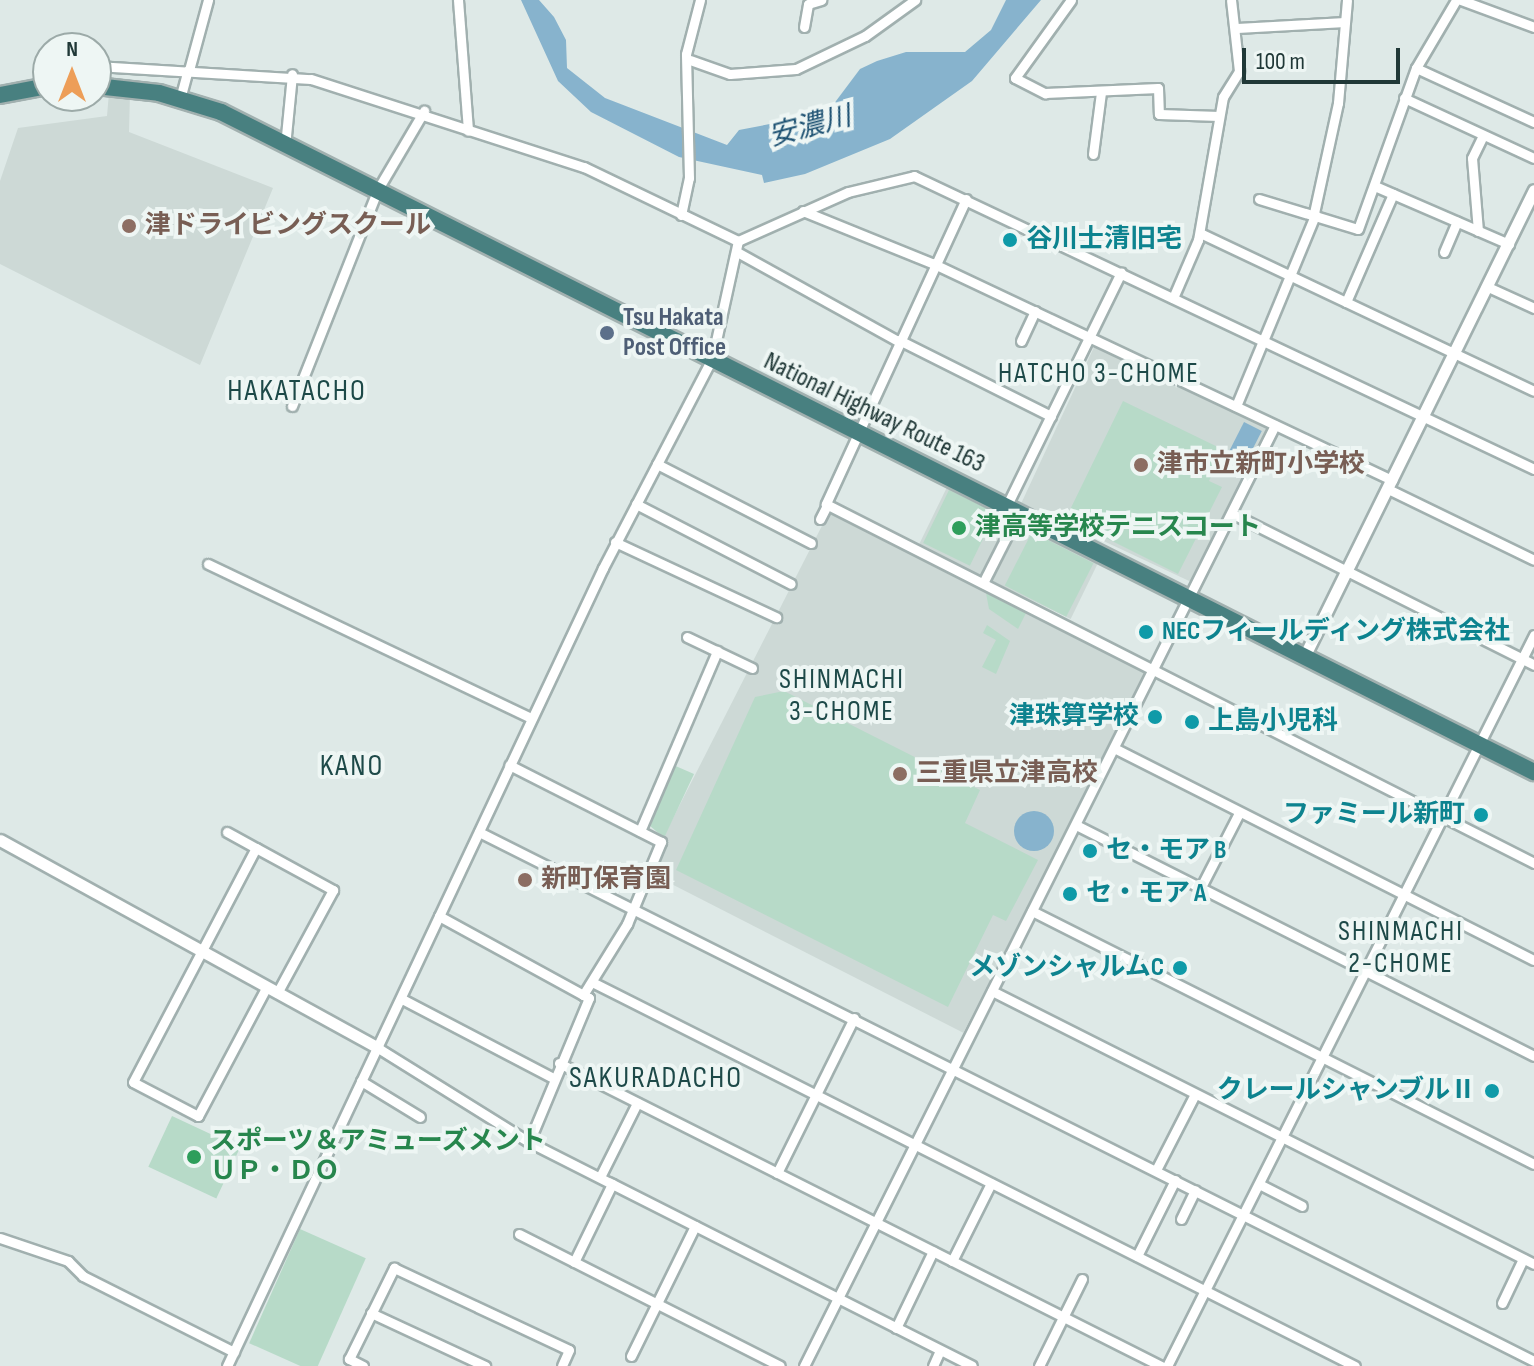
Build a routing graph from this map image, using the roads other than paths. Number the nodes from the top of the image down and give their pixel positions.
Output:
1 (208, 0) edge
2 (458, 0) edge
3 (700, 0) edge
4 (821, 0) edge
5 (915, 0) edge
6 (1071, 0) edge
7 (1231, 0) edge
8 (1347, 0) edge
9 (1458, 0) edge
10 (1345, 22) junction
11 (804, 27) dead end
12 (1534, 27) edge
13 (1237, 28) junction
14 (690, 60) junction
15 (112, 67) edge
16 (1416, 68) junction
17 (189, 70) junction
18 (292, 74) junction
19 (112, 88) edge
20 (32, 89) edge
21 (1101, 92) junction
22 (0, 95) edge
23 (1404, 98) junction
24 (180, 99) junction
25 (424, 111) junction
26 (1219, 116) junction
27 (1534, 122) edge
28 (468, 131) junction
29 (1483, 135) junction
30 (285, 146) junction
31 (1093, 154) dead end
32 (1534, 158) edge
33 (1377, 187) junction
34 (378, 189) junction
35 (1534, 190) edge
36 (1393, 194) junction
37 (966, 199) junction
38 (1259, 199) dead end
39 (803, 211) junction
40 (1529, 212) edge
41 (1314, 214) junction
42 (681, 215) junction
43 (1457, 222) junction
44 (1478, 231) junction
45 (1200, 233) junction
46 (738, 241) junction
47 (1509, 244) junction
48 (1444, 252) dead end
49 (739, 253) junction
50 (932, 263) junction
51 (1121, 272) junction
52 (1293, 276) junction
53 (1488, 287) junction
54 (1173, 298) junction
55 (1346, 302) junction
56 (1534, 308) edge
57 (1035, 311) junction
58 (1089, 338) junction
59 (898, 340) junction
60 (1021, 341) dead end
61 (1267, 342) junction
62 (1455, 354) junction
63 (712, 359) junction
64 (1534, 391) edge
65 (292, 406) dead end
66 (1236, 406) junction
67 (1051, 416) junction
68 (1424, 417) junction
69 (1275, 425) junction
70 (857, 431) junction
71 (657, 464) junction
72 (1534, 469) edge
73 (1390, 485) junction
74 (636, 504) junction
75 (827, 505) junction
76 (1013, 508) junction
77 (1233, 514) junction
78 (820, 519) dead end
79 (615, 542) junction
80 (811, 543) dead end
81 (1534, 560) edge
82 (208, 564) dead end
83 (1347, 571) junction
84 (983, 583) junction
85 (791, 584) dead end
86 (1191, 599) junction
87 (776, 617) dead end
88 (1534, 635) edge
89 (687, 637) dead end
90 (717, 651) junction
91 (1305, 655) junction
92 (1523, 660) junction
93 (1534, 665) edge
94 (752, 668) dead end
95 (1153, 670) junction
96 (531, 718) junction
97 (1480, 745) junction
98 (1114, 748) junction
99 (509, 765) junction
100 (1534, 772) edge
101 (1239, 813) junction
102 (1443, 817) junction
103 (1076, 825) junction
104 (640, 831) junction
105 (227, 832) dead end
106 (479, 832) junction
107 (0, 840) edge
108 (256, 848) junction
109 (1534, 863) edge
110 (1201, 887) junction
111 (1404, 895) junction
112 (631, 908) junction
113 (1032, 911) junction
114 (439, 916) junction
115 (201, 952) junction
116 (1534, 960) edge
117 (1366, 971) junction
118 (592, 982) junction
119 (272, 991) junction
120 (992, 991) junction
121 (583, 995) junction
122 (402, 999) junction
123 (854, 1018) junction
124 (378, 1048) junction
125 (1323, 1056) junction
126 (1534, 1056) edge
127 (559, 1063) junction
128 (954, 1068) junction
129 (553, 1078) junction
130 (361, 1081) junction
131 (1195, 1094) junction
132 (816, 1095) junction
133 (637, 1103) junction
134 (420, 1117) dead end
135 (1281, 1138) junction
136 (529, 1142) junction
137 (915, 1145) junction
138 (1534, 1164) edge
139 (1156, 1170) junction
140 (777, 1173) junction
141 (600, 1177) junction
142 (1175, 1180) junction
143 (991, 1183) junction
144 (612, 1184) junction
145 (1259, 1184) junction
146 (1195, 1190) junction
147 (1302, 1206) dead end
148 (1243, 1214) junction
149 (1181, 1219) dead end
150 (876, 1223) junction
151 (695, 1226) junction
152 (519, 1234) dead end
153 (0, 1238) edge
154 (933, 1251) junction
155 (1137, 1256) junction
156 (1523, 1259) junction
157 (952, 1261) junction
158 (574, 1262) junction
159 (1534, 1264) edge
160 (1082, 1279) dead end
161 (1205, 1290) junction
162 (839, 1298) junction
163 (1502, 1303) dead end
164 (656, 1304) junction
165 (371, 1313) junction
166 (1063, 1317) junction
167 (896, 1328) junction
168 (940, 1350) junction
169 (234, 1352) junction
170 (631, 1356) dead end
171 (1534, 1361) edge
172 (227, 1366) edge
173 (363, 1366) edge
174 (485, 1366) edge
175 (562, 1366) edge
176 (780, 1366) edge
177 (804, 1366) edge
178 (933, 1366) edge
179 (972, 1366) edge
180 (1039, 1366) edge
181 (1164, 1366) edge
182 (1355, 1366) edge

1 - 17 street
2 - 28 street
3 - 14 street
4 - 11 street
5 - 14 street
6 - 21 street
7 - 13 street
8 - 10 street
9 - 12 street
9 - 16 street
10 - 13 street
10 - 41 street
13 - 26 street
14 - 42 street
15 - 17 street
16 - 23 street
16 - 27 street
17 - 18 street
17 - 24 street
18 - 25 street
18 - 30 street
19 - 24 highway, National Highway Route 163
20 - 22 highway
21 - 26 street
21 - 31 street
23 - 29 street
23 - 33 street
24 - 30 highway, National Highway Route 163
25 - 28 street
25 - 34 street
26 - 45 street
28 - 42 street
29 - 32 street
29 - 44 street
30 - 34 highway, National Highway Route 163
33 - 36 street
33 - 41 street
34 - 63 highway, National Highway Route 163
34 - 65 street
35 - 40 street
36 - 43 street
36 - 55 street
37 - 39 street
37 - 50 street
37 - 51 street
38 - 41 street
39 - 46 street
39 - 50 street
40 - 47 street
41 - 52 street
42 - 46 street
43 - 44 street
43 - 48 street
44 - 47 street
45 - 52 street
45 - 54 street
46 - 49 street
47 - 53 street
49 - 59 street
49 - 63 street
50 - 57 street
50 - 59 street
51 - 54 street
51 - 58 street
52 - 55 street
52 - 61 street
53 - 56 street
53 - 62 street
54 - 61 street
55 - 62 street
57 - 58 street
57 - 60 street
58 - 66 street
58 - 67 street
59 - 67 street
59 - 70 street
61 - 66 street
61 - 68 street
62 - 64 street
62 - 68 street
63 - 70 highway, National Highway Route 163
63 - 71 street
66 - 69 street
67 - 76 street
68 - 72 street
68 - 73 street
69 - 73 street
69 - 77 street
70 - 75 street
70 - 76 highway, National Highway Route 163
71 - 74 street
71 - 80 street
73 - 81 street
73 - 83 street
74 - 79 street
74 - 85 street
75 - 78 street
75 - 84 street
76 - 84 street
76 - 86 highway, National Highway Route 163
77 - 83 street
77 - 86 street
79 - 87 street
79 - 96 street
82 - 96 street
83 - 91 street
83 - 92 street
84 - 95 street
86 - 91 highway, National Highway Route 163
86 - 95 street
88 - 92 street
89 - 90 street
90 - 94 street
90 - 104 street
91 - 97 highway, National Highway Route 163
92 - 93 street
92 - 97 street
95 - 98 street
95 - 102 street
96 - 99 street
97 - 100 highway, National Highway Route 163
97 - 102 street
98 - 101 street
98 - 103 street
99 - 104 street
99 - 106 street
101 - 110 street
101 - 111 street
102 - 109 street
102 - 111 street
103 - 110 street
103 - 113 street
104 - 112 street
105 - 108 street
106 - 112 street
106 - 114 street
107 - 115 street
108 - 115 street
108 - 119 street
110 - 117 street
111 - 116 street
111 - 117 street
112 - 118 street
112 - 123 street
113 - 120 street
113 - 125 street
114 - 121 street
114 - 122 street
115 - 119 street
115 - 119 street
117 - 125 street
117 - 126 street
118 - 121 street
118 - 132 street
119 - 124 street
120 - 128 street
120 - 131 street
121 - 127 street
122 - 124 street
122 - 129 street
123 - 128 street
123 - 132 street
124 - 130 street
124 - 136 street
125 - 135 street
125 - 138 street
127 - 129 street
127 - 133 street
128 - 137 street
128 - 139 street
129 - 136 street
130 - 134 street
130 - 169 street
131 - 135 street
131 - 139 street
132 - 137 street
132 - 140 street
133 - 140 street
133 - 141 street
135 - 145 street
135 - 156 street
136 - 141 street
137 - 143 street
137 - 150 street
139 - 142 street
140 - 150 street
141 - 144 street
142 - 146 street
142 - 155 street
143 - 155 street
143 - 157 street
144 - 151 street
144 - 158 street
145 - 147 street
145 - 148 street
146 - 148 street
146 - 149 street
148 - 161 street
148 - 171 street
150 - 154 street
150 - 162 street
151 - 162 street
151 - 164 street
152 - 158 street
153 - 169 street
154 - 157 street
154 - 167 street
155 - 161 street
156 - 159 street
156 - 163 street
157 - 166 street
158 - 164 street
160 - 166 street
161 - 181 street
161 - 182 street
162 - 167 street
162 - 177 street
164 - 170 street
164 - 176 street
165 - 173 street
165 - 174 street
165 - 175 street
166 - 180 street
166 - 181 street
167 - 168 street
168 - 178 street
168 - 179 street
169 - 172 street

